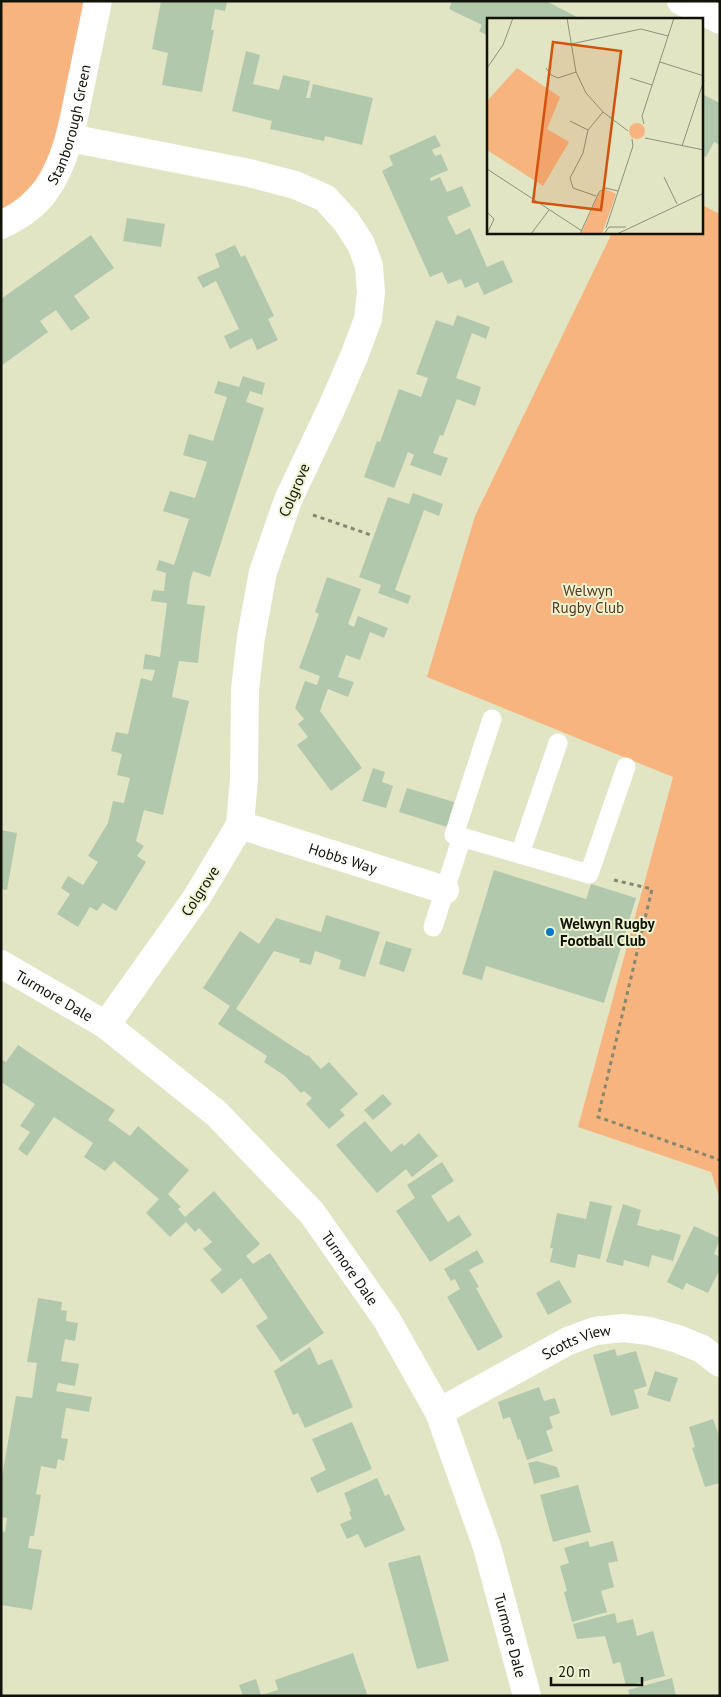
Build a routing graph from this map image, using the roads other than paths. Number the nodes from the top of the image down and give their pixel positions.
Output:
1 (98, 1) edge
2 (681, 1) edge
3 (720, 20) edge
4 (70, 138) junction
5 (1, 226) edge
6 (492, 719) dead end
7 (558, 743) dead end
8 (626, 767) dead end
9 (240, 825) junction
10 (462, 837) junction
11 (520, 854) junction
12 (445, 890) junction
13 (433, 927) dead end
14 (1, 964) edge
15 (106, 1025) junction
16 (720, 1363) edge
17 (439, 1412) junction
18 (527, 1696) edge

1 - 4 street, Stanborough Green
2 - 3 street
4 - 5 street, Stanborough Green
4 - 9 street, Colgrove
6 - 10 lane
7 - 11 lane
8 - 11 lane
9 - 12 street, Hobbs Way
9 - 15 street, Colgrove
10 - 11 lane
10 - 12 lane
12 - 13 lane
14 - 15 street, Turmore Dale
15 - 17 street, Turmore Dale
16 - 17 street, Scotts View
17 - 18 street, Turmore Dale

